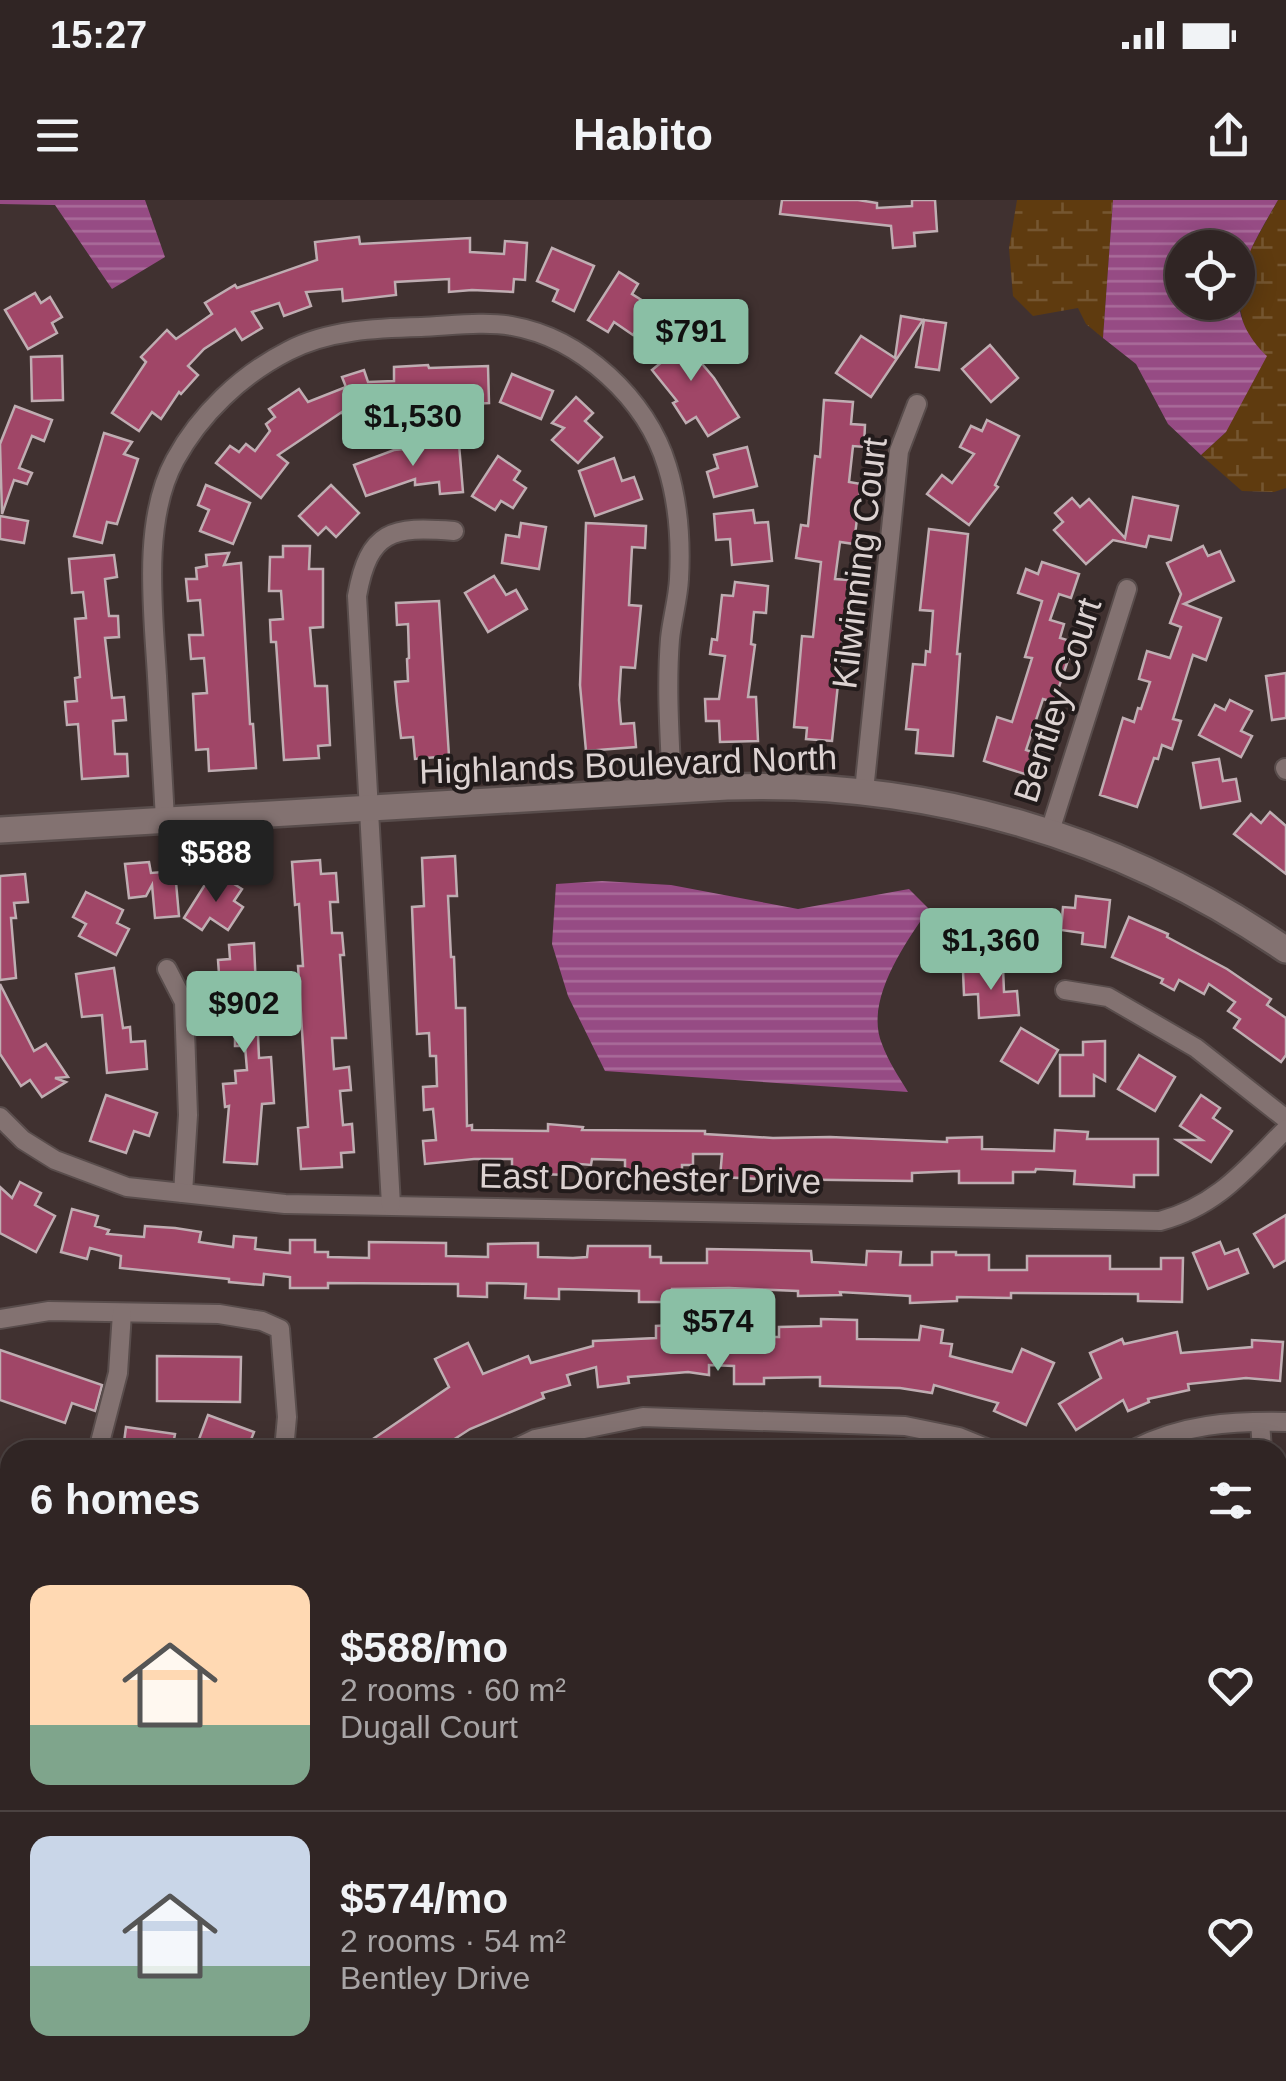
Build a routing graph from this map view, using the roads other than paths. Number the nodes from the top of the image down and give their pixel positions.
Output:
1 (917, 404) dead end
2 (454, 531) dead end
3 (1127, 589) dead end
4 (672, 790) junction
5 (864, 791) junction
6 (370, 809) junction
7 (165, 819) junction
8 (0, 830) edge
9 (1050, 831) junction
10 (1286, 950) edge
11 (167, 969) dead end
12 (1065, 990) dead end
13 (0, 1116) edge
14 (1286, 1119) edge
15 (1286, 1129) edge
16 (183, 1193) junction
17 (392, 1205) junction
18 (122, 1312) junction
19 (0, 1319) edge
20 (1260, 1422) junction
21 (1286, 1422) edge
22 (101, 1440) edge
23 (285, 1440) edge
24 (534, 1440) edge
25 (966, 1440) edge
26 (1159, 1440) edge
27 (1261, 1440) edge

1 - 5 street, Kilwinning Court
2 - 6 street
3 - 9 street, Bentley Court
4 - 5 street, Highlands Boulevard North
4 - 6 street, Highlands Boulevard North
4 - 7 street
5 - 9 street, Highlands Boulevard North
6 - 7 street, Highlands Boulevard North
6 - 17 street
7 - 8 street, Highlands Boulevard North
9 - 10 street, Highlands Boulevard North
11 - 16 street
12 - 14 street
13 - 16 street, East Dorchester Drive
15 - 17 street, East Dorchester Drive
16 - 17 street, East Dorchester Drive
18 - 19 street
18 - 22 street
18 - 23 street
20 - 21 street
20 - 26 street
20 - 27 street
24 - 25 street

